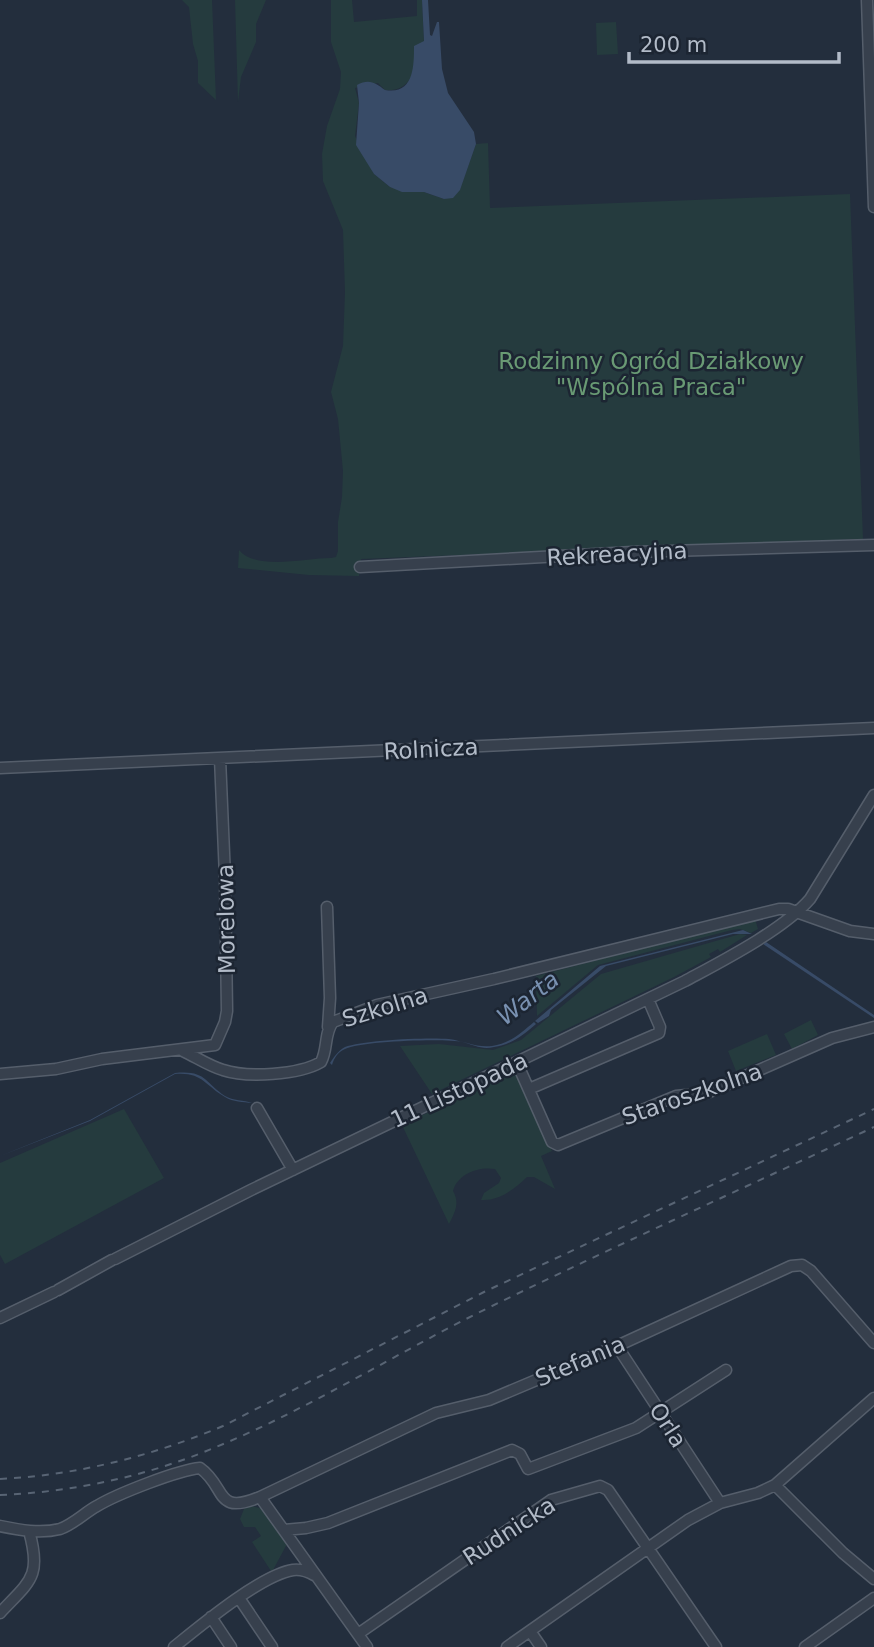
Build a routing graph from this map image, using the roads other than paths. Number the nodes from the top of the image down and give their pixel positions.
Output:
1 (867, 0) edge
2 (874, 207) edge
3 (874, 545) edge
4 (360, 567) dead end
5 (874, 730) edge
6 (220, 758) junction
7 (0, 768) edge
8 (874, 794) edge
9 (327, 907) dead end
10 (767, 911) junction
11 (798, 913) junction
12 (768, 932) junction
13 (874, 934) edge
14 (648, 999) junction
15 (328, 1027) junction
16 (874, 1027) edge
17 (183, 1051) junction
18 (517, 1063) junction
19 (0, 1074) edge
20 (529, 1089) junction
21 (257, 1108) dead end
22 (293, 1170) junction
23 (0, 1318) edge
24 (874, 1343) edge
25 (617, 1346) junction
26 (726, 1370) dead end
27 (874, 1398) edge
28 (660, 1414) junction
29 (775, 1485) junction
30 (260, 1497) junction
31 (720, 1503) junction
32 (0, 1526) edge
33 (285, 1530) junction
34 (29, 1531) junction
35 (648, 1547) junction
36 (317, 1577) junction
37 (874, 1579) edge
38 (239, 1598) junction
39 (874, 1598) edge
40 (0, 1613) edge
41 (211, 1617) junction
42 (530, 1631) junction
43 (358, 1634) junction
44 (174, 1647) edge
45 (231, 1647) edge
46 (272, 1647) edge
47 (367, 1647) edge
48 (507, 1647) edge
49 (541, 1647) edge
50 (716, 1647) edge
51 (805, 1647) edge

1 - 2 street
3 - 4 street, Rekreacyjna
5 - 6 street, Rolnicza
6 - 7 street, Rolnicza
6 - 17 street, Morelowa
8 - 11 street
9 - 15 street
10 - 11 street, Szkolna
10 - 12 street
10 - 15 street, Szkolna
11 - 12 street, 11 Listopada
11 - 13 street, Szkolna
12 - 14 street, 11 Listopada
14 - 18 street, 11 Listopada
14 - 20 street
15 - 17 street, Szkolna
16 - 20 street, Staroszkolna
17 - 19 street
18 - 20 street, Staroszkolna
18 - 22 street, 11 Listopada
21 - 22 street
22 - 23 street, 11 Listopada
24 - 25 street, Stefania
25 - 28 street, Orla
25 - 30 street, Stefania
26 - 28 street
27 - 29 street
28 - 31 street, Orla
28 - 33 street
29 - 31 street
29 - 37 street
30 - 33 street
30 - 34 street
31 - 35 street
32 - 34 street
33 - 36 street
34 - 40 street
35 - 42 street
35 - 43 street, Rudnicka
35 - 50 street
36 - 38 street
36 - 43 street
38 - 41 street
38 - 46 street
39 - 51 street
41 - 44 street
41 - 45 street
42 - 48 street
42 - 49 street
43 - 47 street

